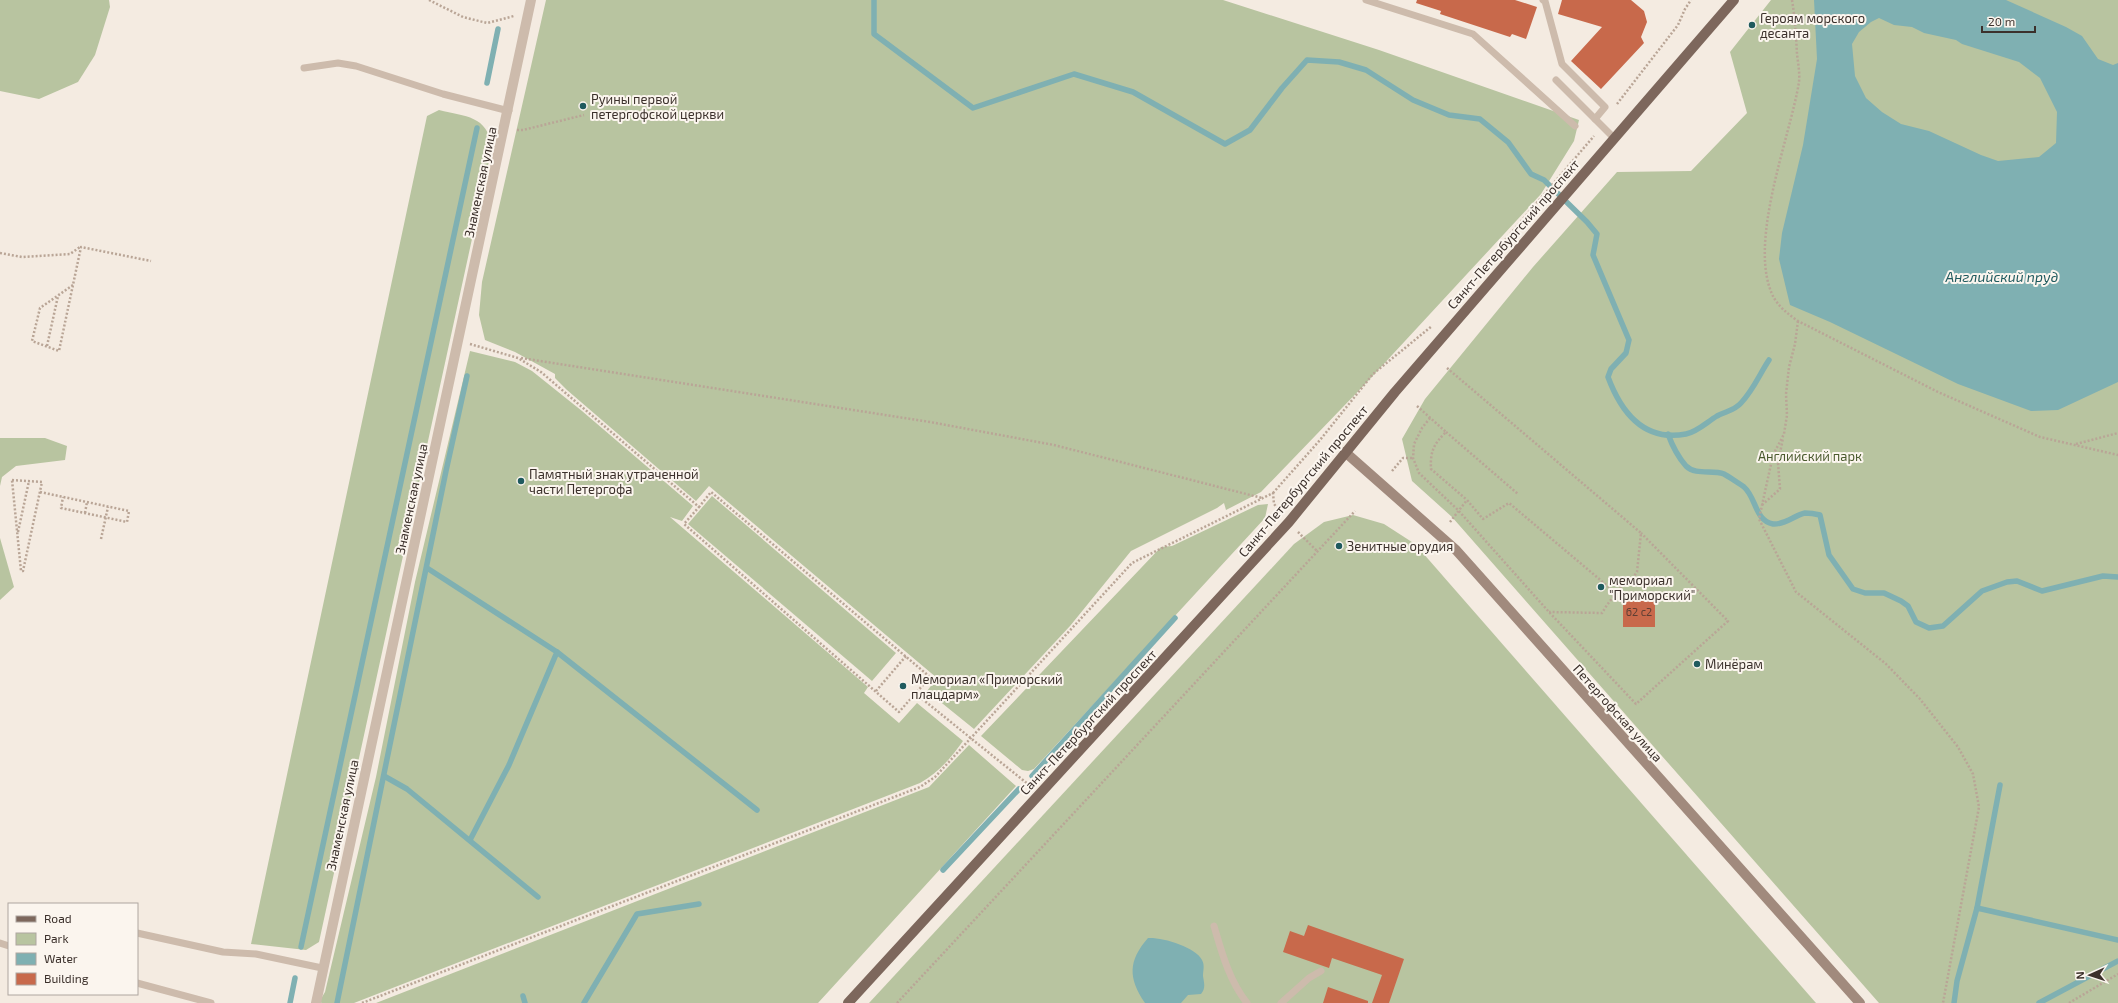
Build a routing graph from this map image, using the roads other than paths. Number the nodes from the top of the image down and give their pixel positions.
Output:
1 (1366, 0) edge
2 (1543, 0) edge
3 (1731, 1) edge
4 (530, 5) edge
5 (304, 68) dead end
6 (1556, 80) dead end
7 (509, 111) junction
8 (1595, 119) junction
9 (1575, 126) dead end
10 (1614, 138) junction
11 (1345, 452) junction
12 (1214, 926) dead end
13 (138, 933) edge
14 (322, 968) junction
15 (1321, 971) dead end
16 (138, 983) edge
17 (211, 1003) edge
18 (316, 1003) edge
19 (848, 1003) edge
20 (1248, 1003) edge
21 (1281, 1003) edge
22 (1860, 1003) edge

1 - 9 lane
2 - 8 lane
3 - 10 main road, Санкт-Петербургский проспект
4 - 7 street, Знаменская улица
5 - 7 lane
6 - 8 lane
7 - 14 street, Знаменская улица
8 - 10 lane
10 - 11 main road, Санкт-Петербургский проспект
11 - 19 main road, Санкт-Петербургский проспект
11 - 22 main road, Петергофская улица
12 - 20 lane
13 - 14 lane
14 - 18 street, Знаменская улица
15 - 21 lane
16 - 17 lane

